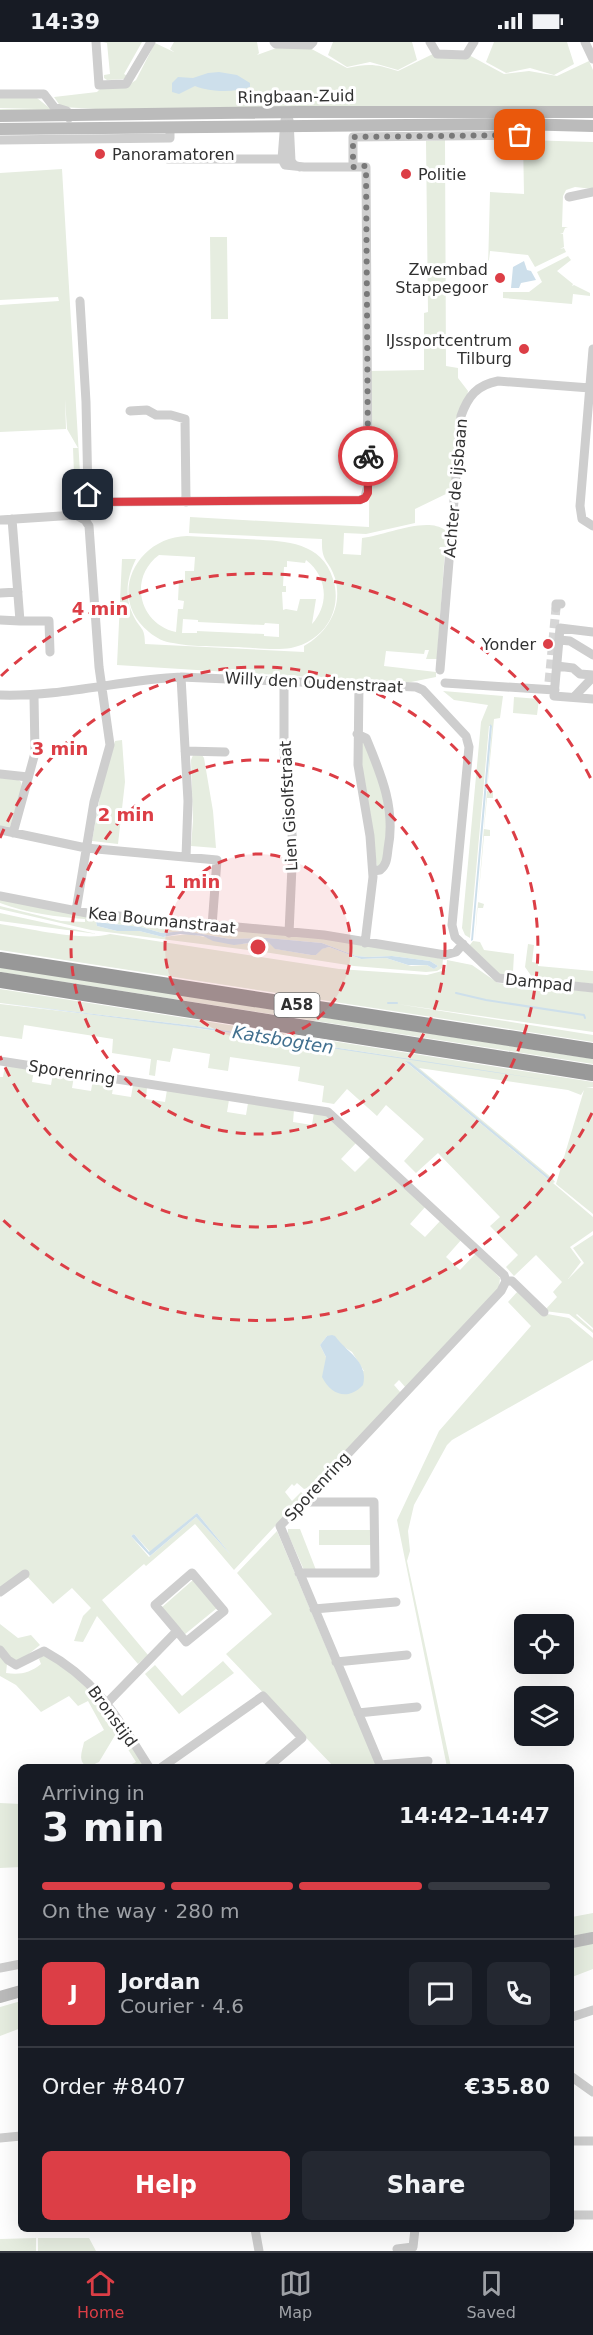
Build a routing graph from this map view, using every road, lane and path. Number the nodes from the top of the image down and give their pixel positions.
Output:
1 (96, 42) edge
2 (151, 42) edge
3 (274, 42) edge
4 (313, 42) edge
5 (430, 42) edge
6 (474, 42) edge
7 (585, 42) edge
8 (593, 59) edge
9 (0, 94) edge
10 (287, 112) junction
11 (593, 112) edge
12 (69, 115) junction
13 (0, 116) edge
14 (593, 126) edge
15 (287, 127) junction
16 (0, 129) edge
17 (69, 129) junction
18 (170, 133) junction
19 (39, 134) junction
20 (525, 135) dead end
21 (0, 140) edge
22 (168, 159) dead end
23 (282, 159) junction
24 (303, 167) junction
25 (353, 167) junction
26 (593, 192) edge
27 (569, 197) dead end
28 (80, 301) dead end
29 (593, 349) edge
30 (590, 388) junction
31 (130, 411) dead end
32 (186, 502) junction
33 (580, 508) junction
34 (593, 518) edge
35 (12, 519) junction
36 (0, 520) edge
37 (593, 526) edge
38 (18, 592) junction
39 (0, 593) edge
40 (0, 620) edge
41 (20, 621) junction
42 (593, 632) edge
43 (559, 639) junction
44 (51, 652) dead end
45 (593, 655) edge
46 (557, 666) junction
47 (440, 670) dead end
48 (593, 676) edge
49 (181, 677) junction
50 (284, 680) junction
51 (445, 683) dead end
52 (359, 684) junction
53 (102, 687) junction
54 (550, 687) junction
55 (0, 695) edge
56 (34, 696) junction
57 (574, 697) junction
58 (593, 699) edge
59 (357, 734) junction
60 (185, 751) junction
61 (225, 752) dead end
62 (0, 774) edge
63 (28, 777) junction
64 (0, 830) edge
65 (13, 833) junction
66 (86, 848) junction
67 (186, 857) junction
68 (373, 871) junction
69 (0, 896) edge
70 (76, 911) junction
71 (212, 926) junction
72 (289, 933) junction
73 (365, 943) junction
74 (463, 945) junction
75 (0, 960) edge
76 (0, 980) edge
77 (593, 988) edge
78 (593, 1051) edge
79 (0, 1061) edge
80 (593, 1073) edge
81 (506, 1281) junction
82 (543, 1312) dead end
83 (303, 1502) junction
84 (299, 1573) junction
85 (26, 1574) dead end
86 (0, 1592) edge
87 (396, 1602) dead end
88 (314, 1610) junction
89 (177, 1631) junction
90 (0, 1650) edge
91 (407, 1655) dead end
92 (336, 1662) junction
93 (107, 1703) junction
94 (417, 1707) dead end
95 (358, 1713) junction
96 (428, 1761) dead end
97 (146, 1764) edge
98 (166, 1764) edge
99 (271, 1764) edge
100 (380, 1764) edge
101 (400, 1764) edge
102 (593, 1938) edge
103 (574, 1942) edge
104 (18, 1965) edge
105 (0, 1968) edge
106 (18, 1992) edge
107 (0, 1997) edge
108 (18, 2000) edge
109 (0, 2004) edge
110 (593, 2010) edge
111 (574, 2016) edge
112 (574, 2078) edge
113 (593, 2091) edge
114 (18, 2136) edge
115 (0, 2138) edge
116 (574, 2141) edge
117 (593, 2141) edge
118 (574, 2215) edge
119 (593, 2215) edge
120 (256, 2232) edge
121 (415, 2232) edge
122 (397, 2249) dead end
123 (259, 2251) edge

1 - 2 street
3 - 4 street
5 - 6 street
7 - 8 street
9 - 12 street
10 - 11 main road, Ringbaan-Zuid
10 - 12 main road, Ringbaan-Zuid
10 - 15 street
12 - 13 main road, Ringbaan-Zuid
12 - 17 street
14 - 15 main road, Ringbaan-Zuid
15 - 18 main road, Ringbaan-Zuid
15 - 23 street
15 - 24 street
16 - 19 main road, Ringbaan-Zuid
17 - 18 main road, Ringbaan-Zuid
17 - 19 main road, Ringbaan-Zuid
18 - 19 street, Ringbaan-Zuid
19 - 21 street, Ringbaan-Zuid
20 - 25 street
22 - 23 street
23 - 24 street
24 - 25 street
25 - 32 street
26 - 27 street
28 - 32 street
29 - 30 street
30 - 33 street
30 - 47 street, Achter de ijsbaan
31 - 32 street
33 - 34 street
33 - 37 street
35 - 36 street
35 - 38 street
35 - 53 street
38 - 39 street
38 - 41 street
40 - 41 street
41 - 44 street
42 - 43 street
43 - 45 street
43 - 46 street
46 - 48 street
46 - 54 street
48 - 57 street
49 - 50 street, Willy den Oudenstraat
49 - 53 street, Willy den Oudenstraat
49 - 60 street
50 - 52 street, Willy den Oudenstraat
50 - 72 street, Lien Gisolfstraat
51 - 54 street
52 - 59 street
52 - 74 street, Willy den Oudenstraat
53 - 56 street, Willy den Oudenstraat
53 - 66 street
54 - 57 street
55 - 56 street, Willy den Oudenstraat
56 - 63 street
57 - 58 street
59 - 68 street
59 - 68 street
60 - 61 street
60 - 67 street
62 - 63 street
63 - 65 street
64 - 65 street
65 - 66 street
66 - 67 street
66 - 70 street
67 - 71 street
68 - 73 street
69 - 70 street, Kea Boumanstraat
70 - 71 street, Kea Boumanstraat
71 - 72 street, Kea Boumanstraat
72 - 73 street, Kea Boumanstraat
73 - 74 street, Kea Boumanstraat
74 - 77 street, Dampad
75 - 78 highway, A58
76 - 80 highway, A58
79 - 81 street, Sporenring
81 - 82 street, Sporenring
81 - 83 street, Sporenring
83 - 84 street, Sporenring
83 - 84 street
84 - 88 street, Sporenring
85 - 86 street
87 - 88 street
88 - 92 street, Sporenring
89 - 89 street
89 - 93 street
90 - 93 street, Bronstijd
91 - 92 street
92 - 95 street, Sporenring
93 - 97 street, Bronstijd
94 - 95 street
95 - 100 street, Sporenring
96 - 101 street
98 - 99 street
102 - 103 main road
104 - 105 street
106 - 107 main road
108 - 109 main road
110 - 111 street
112 - 113 street
114 - 115 street
116 - 117 street
118 - 119 street
120 - 123 street
121 - 122 street

